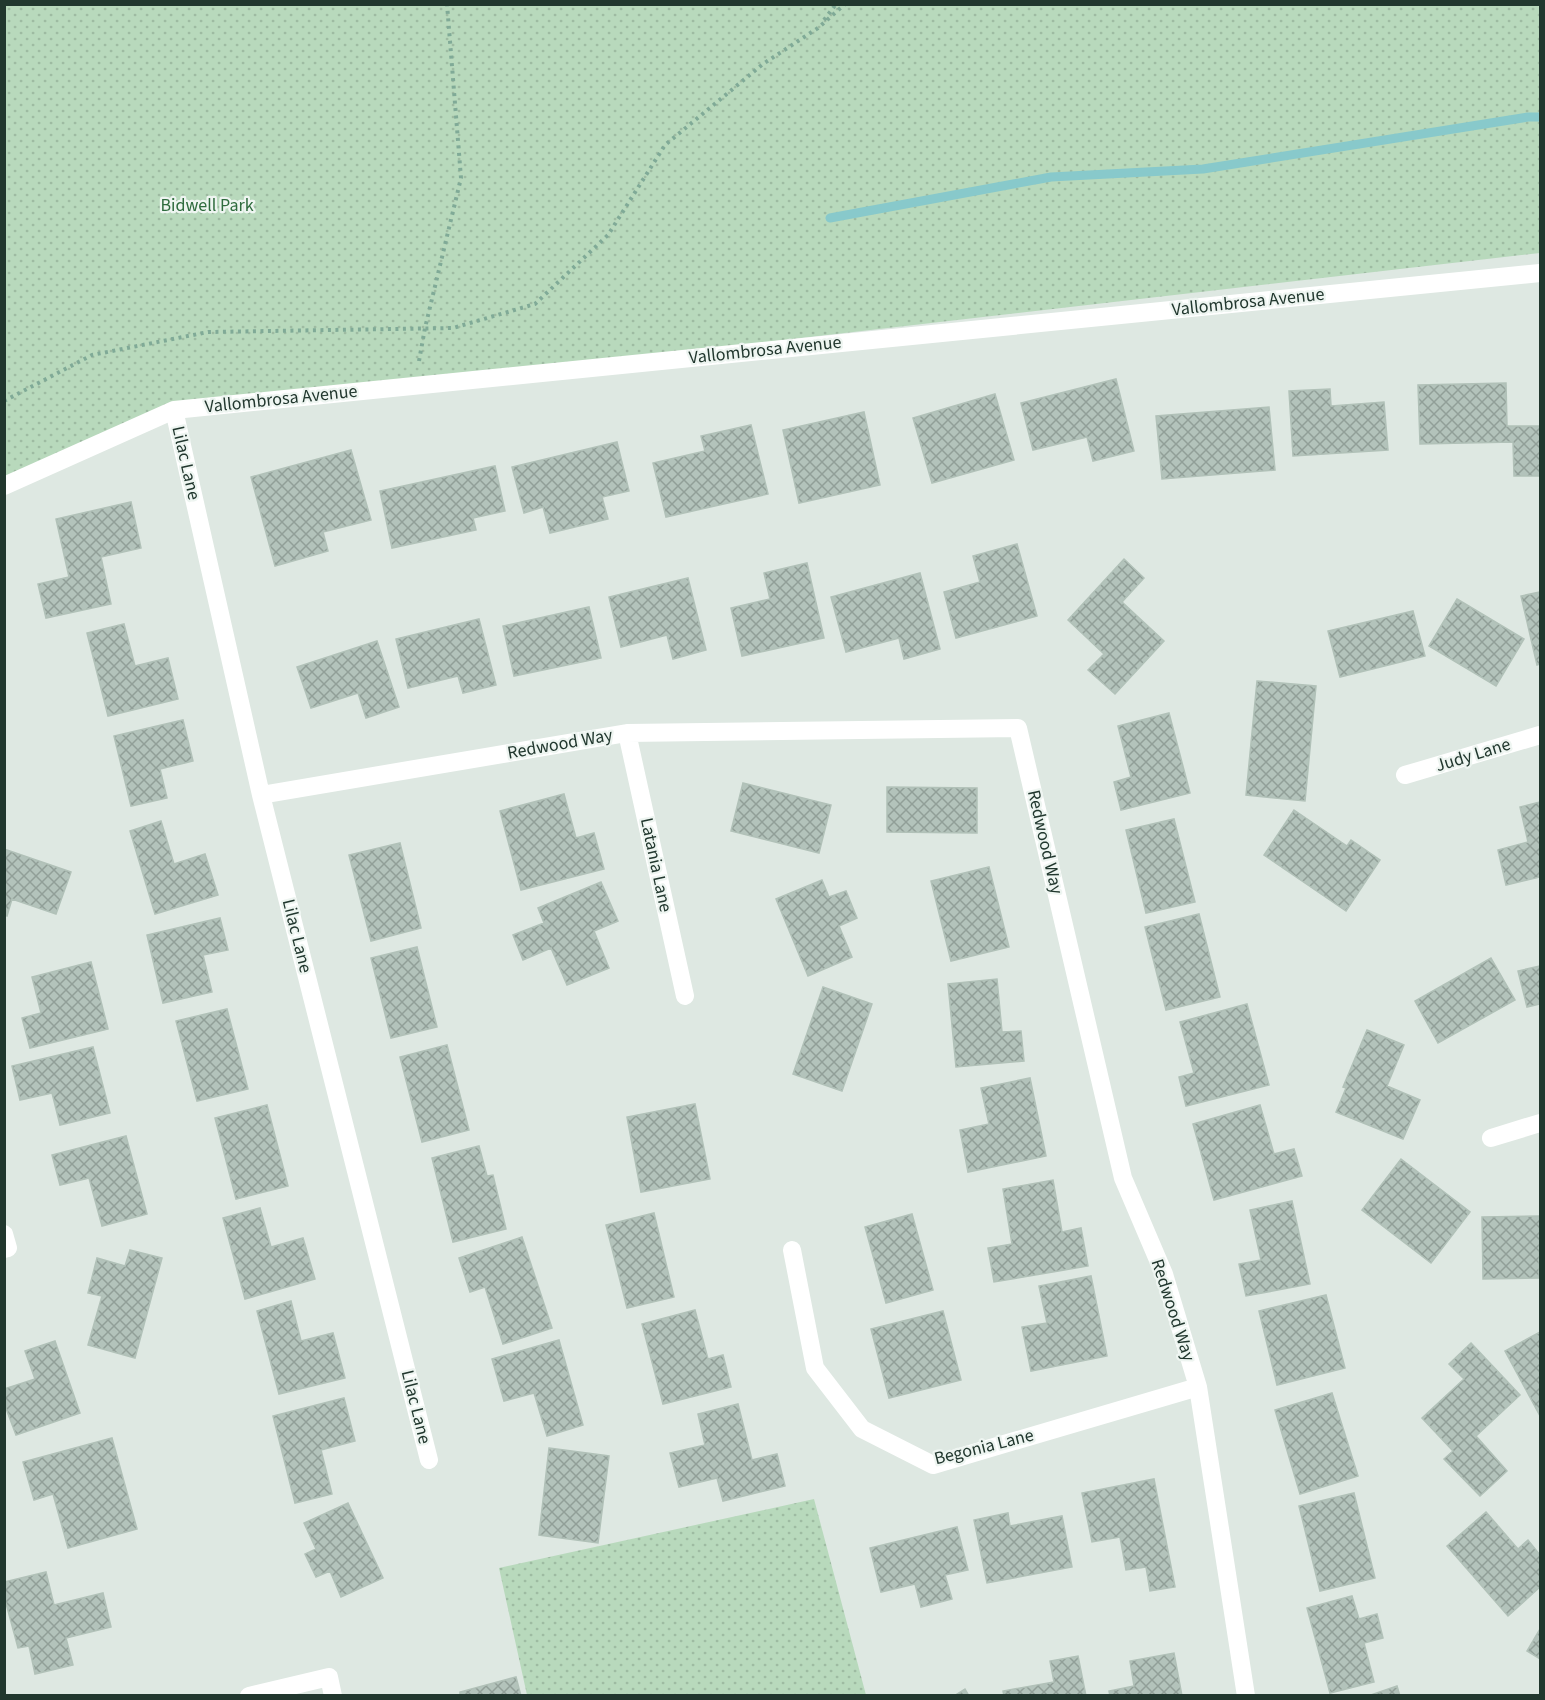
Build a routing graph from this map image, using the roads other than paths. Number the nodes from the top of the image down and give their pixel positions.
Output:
1 (1540, 273) edge
2 (174, 410) junction
3 (4, 486) edge
4 (627, 733) junction
5 (1540, 735) edge
6 (1405, 775) dead end
7 (261, 795) junction
8 (685, 996) dead end
9 (1540, 1123) edge
10 (1491, 1138) dead end
11 (4, 1234) edge
12 (4, 1249) edge
13 (792, 1250) dead end
14 (1198, 1387) junction
15 (429, 1460) dead end
16 (249, 1695) edge
17 (333, 1695) edge
18 (1246, 1695) edge

1 - 2 street, Vallombrosa Avenue
2 - 3 street, Vallombrosa Avenue
2 - 7 street, Lilac Lane
4 - 7 street, Redwood Way
4 - 8 street, Latania Lane
4 - 14 street, Redwood Way
5 - 6 street, Judy Lane
7 - 15 street, Lilac Lane
9 - 10 street
11 - 12 street
13 - 14 street, Begonia Lane
14 - 18 street, Redwood Way
16 - 17 street

